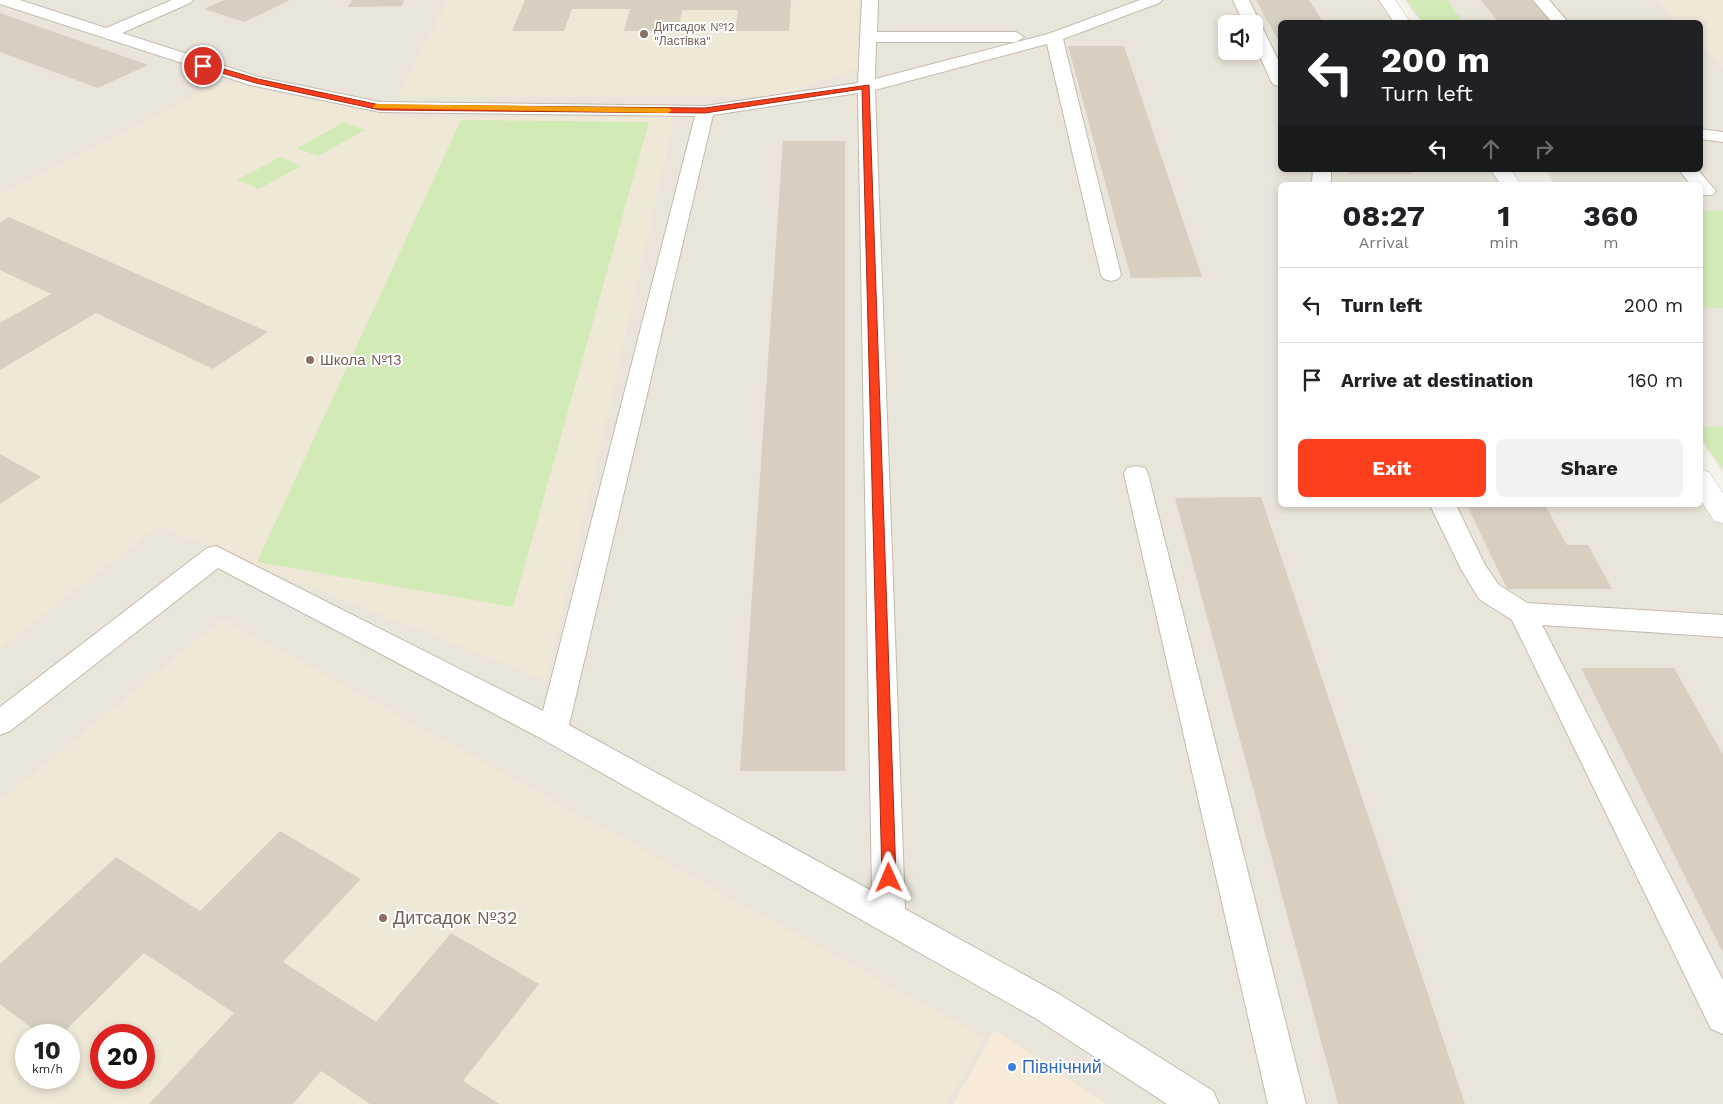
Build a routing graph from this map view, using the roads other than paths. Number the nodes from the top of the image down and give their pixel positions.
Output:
1 (4, 0) edge
2 (186, 0) edge
3 (870, 0) edge
4 (1154, 0) edge
5 (1240, 0) edge
6 (1387, 0) edge
7 (1541, 0) edge
8 (1248, 15) edge
9 (1401, 20) edge
10 (1558, 20) edge
11 (107, 34) junction
12 (1054, 37) junction
13 (868, 38) junction
14 (1263, 46) edge
15 (1278, 77) edge
16 (866, 86) junction
17 (705, 111) junction
18 (1703, 134) edge
19 (1723, 137) edge
20 (1690, 172) edge
21 (1701, 182) edge
22 (1111, 275) dead end
23 (1136, 474) dead end
24 (1703, 483) edge
25 (1444, 507) edge
26 (1723, 514) edge
27 (1522, 613) junction
28 (1723, 626) edge
29 (0, 723) edge
30 (553, 730) junction
31 (889, 917) junction
32 (1723, 1017) edge
33 (1200, 1104) edge
34 (1287, 1104) edge

1 - 11 lane
2 - 11 lane
3 - 13 lane
4 - 12 lane
5 - 8 lane
6 - 9 street
7 - 10 lane
11 - 17 lane
12 - 13 lane
12 - 16 lane
12 - 22 lane
13 - 16 lane
14 - 15 lane
16 - 17 lane
16 - 31 lane
17 - 30 lane
18 - 19 lane
20 - 21 lane
23 - 34 lane
24 - 26 street
25 - 27 lane
27 - 28 lane
27 - 32 lane
29 - 30 lane
30 - 31 lane
31 - 33 lane

